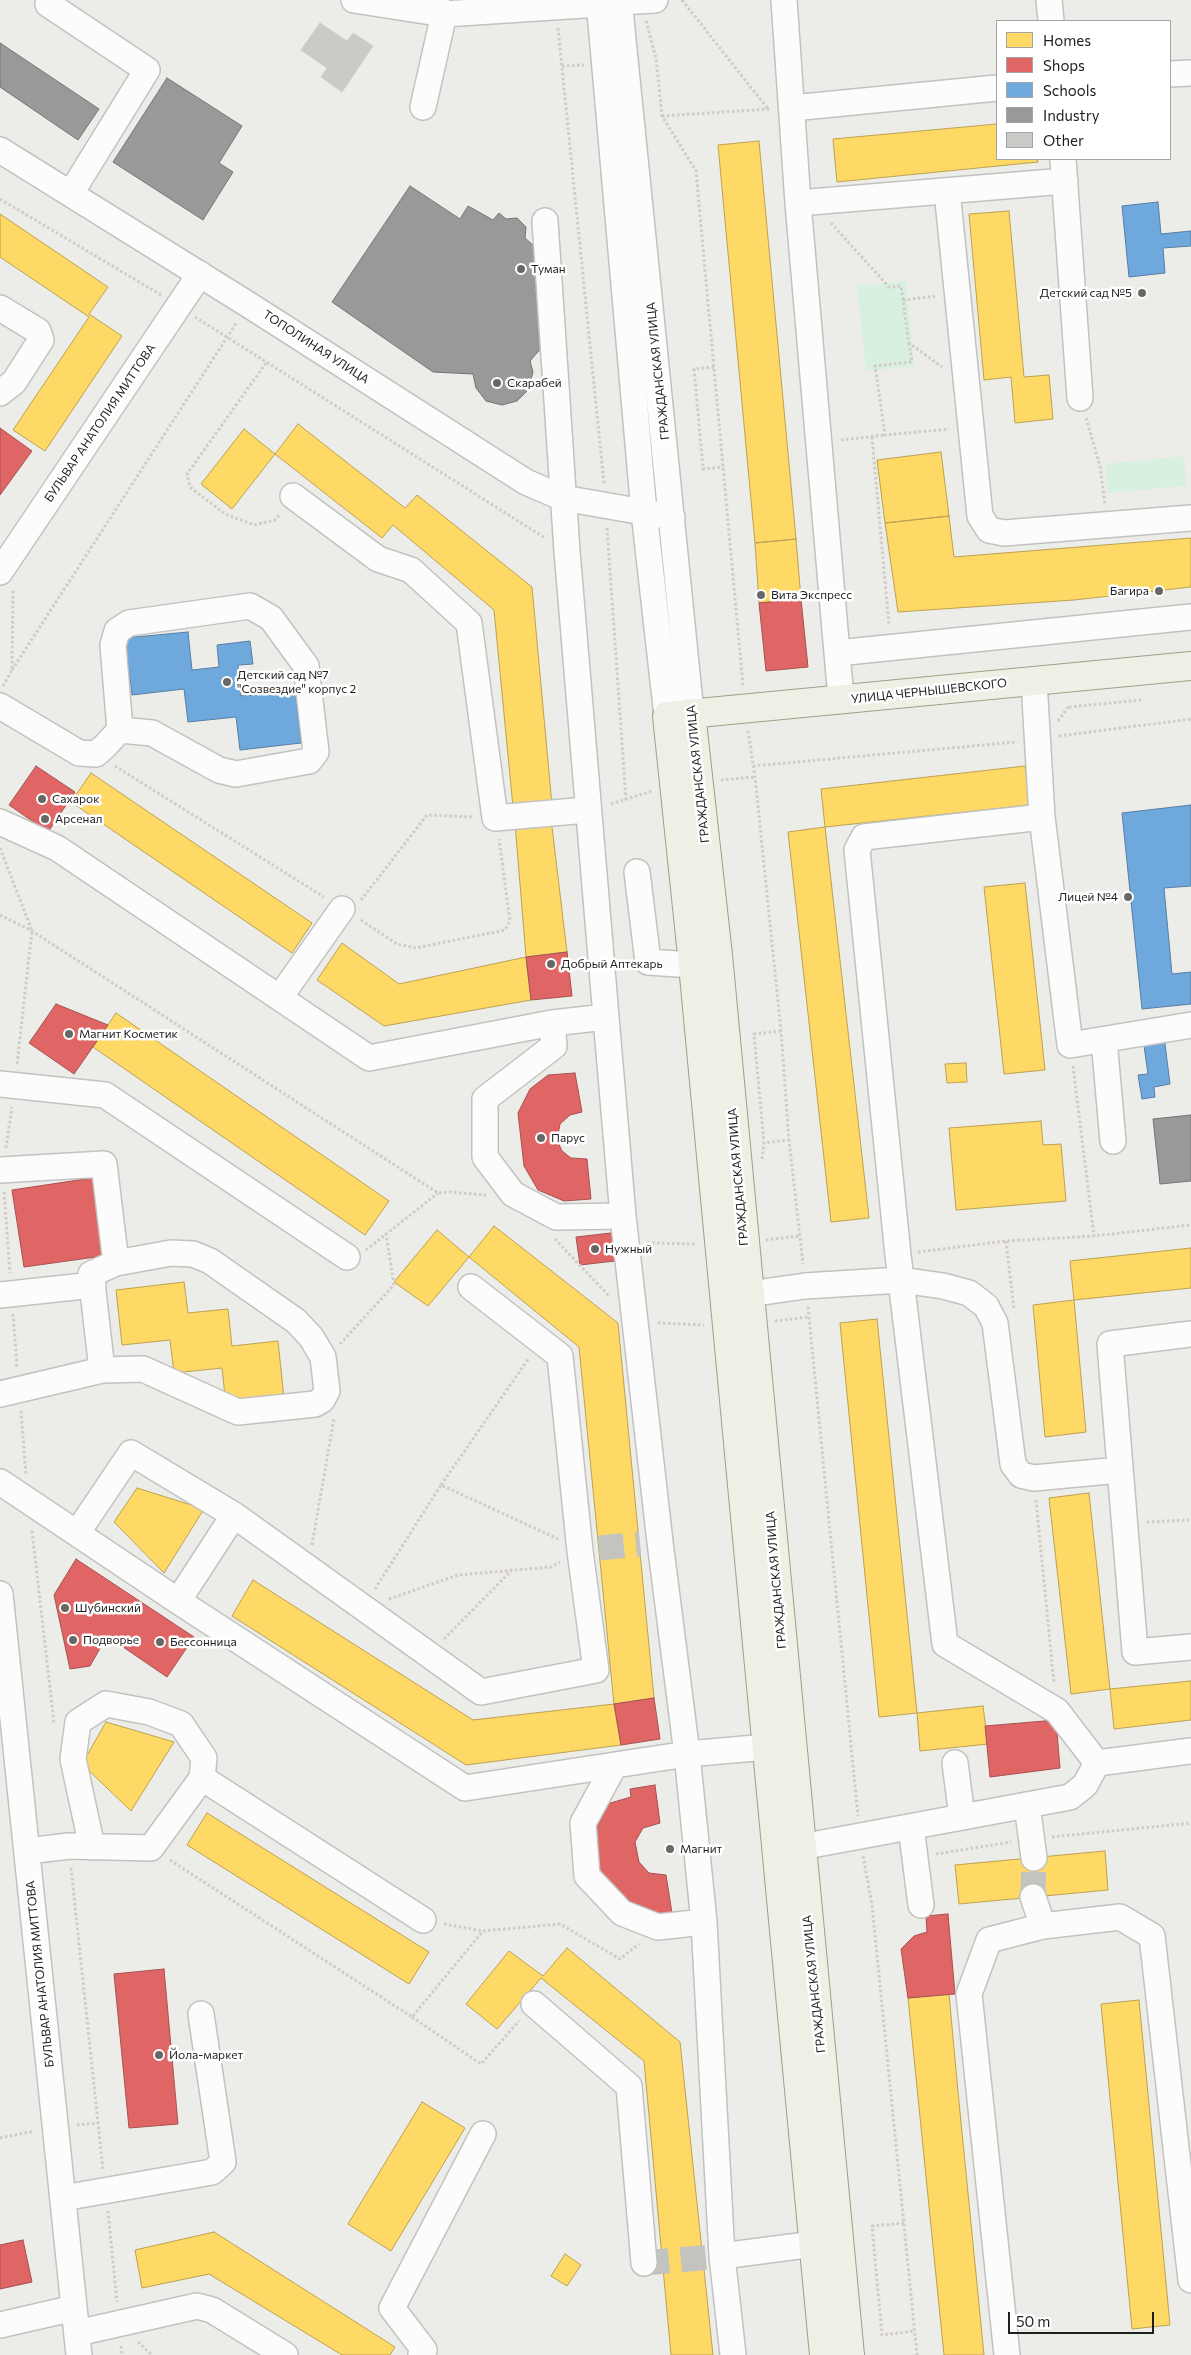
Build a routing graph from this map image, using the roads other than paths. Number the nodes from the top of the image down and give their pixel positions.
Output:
1 (354, 0) edge
2 (784, 0) edge
3 (1049, 0) edge
4 (622, 1) edge
5 (48, 4) dead end
6 (438, 7) edge
7 (1051, 20) edge
8 (1191, 73) edge
9 (1171, 74) edge
10 (996, 88) edge
11 (423, 107) dead end
12 (780, 108) junction
13 (0, 150) edge
14 (1064, 170) edge
15 (947, 191) junction
16 (71, 193) junction
17 (805, 202) junction
18 (545, 221) dead end
19 (200, 274) junction
20 (0, 308) edge
21 (0, 393) edge
22 (1080, 398) road end
23 (294, 496) road end
24 (563, 498) junction
25 (644, 512) junction
26 (672, 517) junction
27 (1191, 518) edge
28 (7, 547) edge
29 (3, 578) edge
30 (1191, 617) edge
31 (837, 653) junction
32 (1191, 666) edge
33 (1034, 681) junction
34 (841, 700) junction
35 (0, 706) edge
36 (679, 715) junction
37 (120, 730) junction
38 (587, 810) junction
39 (1042, 817) junction
40 (0, 822) edge
41 (637, 872) dead end
42 (346, 911) road end
43 (693, 964) junction
44 (280, 998) junction
45 (606, 1017) junction
46 (552, 1023) junction
47 (1191, 1025) edge
48 (1104, 1040) junction
49 (8, 1084) edge
50 (1113, 1140) dead end
51 (1, 1170) edge
52 (623, 1216) junction
53 (347, 1257) road end
54 (116, 1263) junction
55 (901, 1280) junction
56 (92, 1285) junction
57 (471, 1287) dead end
58 (6, 1294) edge
59 (736, 1296) junction
60 (1191, 1334) edge
61 (102, 1370) junction
62 (9, 1392) edge
63 (1120, 1470) junction
64 (0, 1482) edge
65 (234, 1515) junction
66 (77, 1533) junction
67 (0, 1594) edge
68 (178, 1601) junction
69 (1191, 1647) edge
70 (3, 1649) edge
71 (7, 1720) edge
72 (767, 1747) junction
73 (1191, 1751) edge
74 (687, 1754) junction
75 (955, 1763) dead end
76 (1096, 1763) junction
77 (614, 1766) junction
78 (202, 1778) junction
79 (1027, 1805) junction
80 (962, 1817) junction
81 (910, 1827) junction
82 (80, 1846) junction
83 (801, 1847) junction
84 (27, 1851) junction
85 (1034, 1858) tunnel mouth
86 (1033, 1897) tunnel mouth
87 (921, 1905) dead end
88 (423, 1920) road end
89 (704, 1922) junction
90 (1043, 1926) junction
91 (534, 2004) road end
92 (201, 2014) dead end
93 (483, 2134) dead end
94 (63, 2198) junction
95 (814, 2244) junction
96 (722, 2256) junction
97 (644, 2263) dead end
98 (1191, 2280) edge
99 (74, 2308) junction
100 (0, 2325) edge
101 (78, 2344) edge
102 (285, 2355) edge
103 (421, 2355) edge
104 (733, 2355) edge
105 (824, 2355) edge
106 (850, 2355) edge
107 (1008, 2355) edge

1 - 6 street
2 - 12 street
3 - 7 street
4 - 6 street
4 - 25 street, ГРАЖДАНСКАЯ УЛИЦА
4 - 26 street, ГРАЖДАНСКАЯ УЛИЦА
5 - 16 street
6 - 11 street
8 - 9 street
10 - 12 street
12 - 17 street
13 - 16 street, ТОПОЛИНАЯ УЛИЦА
14 - 15 street
14 - 22 street
15 - 17 street
15 - 27 street
16 - 19 street, ТОПОЛИНАЯ УЛИЦА
17 - 31 street
18 - 24 street
19 - 24 street, ТОПОЛИНАЯ УЛИЦА
19 - 28 street, БУЛЬВАР АНАТОЛИЯ МИТТОВА
20 - 21 street
23 - 38 street
24 - 25 street, ТОПОЛИНАЯ УЛИЦА
24 - 38 street
25 - 26 street, ТОПОЛИНАЯ УЛИЦА
25 - 36 street, ГРАЖДАНСКАЯ УЛИЦА
26 - 36 street, ГРАЖДАНСКАЯ УЛИЦА
28 - 29 street, БУЛЬВАР АНАТОЛИЯ МИТТОВА
30 - 31 street
31 - 34 street
32 - 33 main road, УЛИЦА ЧЕРНЫШЕВСКОГО
33 - 34 main road, УЛИЦА ЧЕРНЫШЕВСКОГО
33 - 39 street
34 - 36 main road, УЛИЦА ЧЕРНЫШЕВСКОГО
35 - 37 street
36 - 43 main road, ГРАЖДАНСКАЯ УЛИЦА
36 - 59 main road, ГРАЖДАНСКАЯ УЛИЦА
37 - 37 street
38 - 45 street
39 - 48 street
39 - 55 street
40 - 44 street
41 - 43 street
42 - 44 street
43 - 59 main road, ГРАЖДАНСКАЯ УЛИЦА
44 - 46 street
45 - 46 street
45 - 52 street
46 - 52 street
47 - 48 street
48 - 50 street
49 - 53 street
51 - 54 street
52 - 74 street
54 - 56 street
54 - 61 street
55 - 59 street
55 - 63 street
55 - 76 street
56 - 58 street
56 - 61 street
57 - 65 street
59 - 72 main road, ГРАЖДАНСКАЯ УЛИЦА
59 - 83 main road, ГРАЖДАНСКАЯ УЛИЦА
60 - 63 street
61 - 62 street
63 - 69 street
64 - 66 street
65 - 66 street
65 - 68 street
66 - 68 street
67 - 70 street, БУЛЬВАР АНАТОЛИЯ МИТТОВА
68 - 77 street
70 - 71 street, БУЛЬВАР АНАТОЛИЯ МИТТОВА
71 - 84 street, БУЛЬВАР АНАТОЛИЯ МИТТОВА
72 - 74 street
72 - 95 main road, ГРАЖДАНСКАЯ УЛИЦА
73 - 76 street
74 - 77 street
74 - 89 street
75 - 80 street
76 - 79 street
77 - 89 street
78 - 82 street
78 - 82 street
78 - 88 street
79 - 80 street
79 - 85 street
80 - 81 street
81 - 83 street
81 - 87 street
82 - 84 street
83 - 106 main road, ГРАЖДАНСКАЯ УЛИЦА
84 - 94 street, БУЛЬВАР АНАТОЛИЯ МИТТОВА
86 - 90 street
89 - 96 street
90 - 98 street
90 - 107 street
91 - 97 street
92 - 94 street
93 - 103 street
94 - 99 street, БУЛЬВАР АНАТОЛИЯ МИТТОВА
95 - 96 street
95 - 105 main road, ГРАЖДАНСКАЯ УЛИЦА
96 - 104 street
99 - 100 street
99 - 101 street, БУЛЬВАР АНАТОЛИЯ МИТТОВА
101 - 102 street

